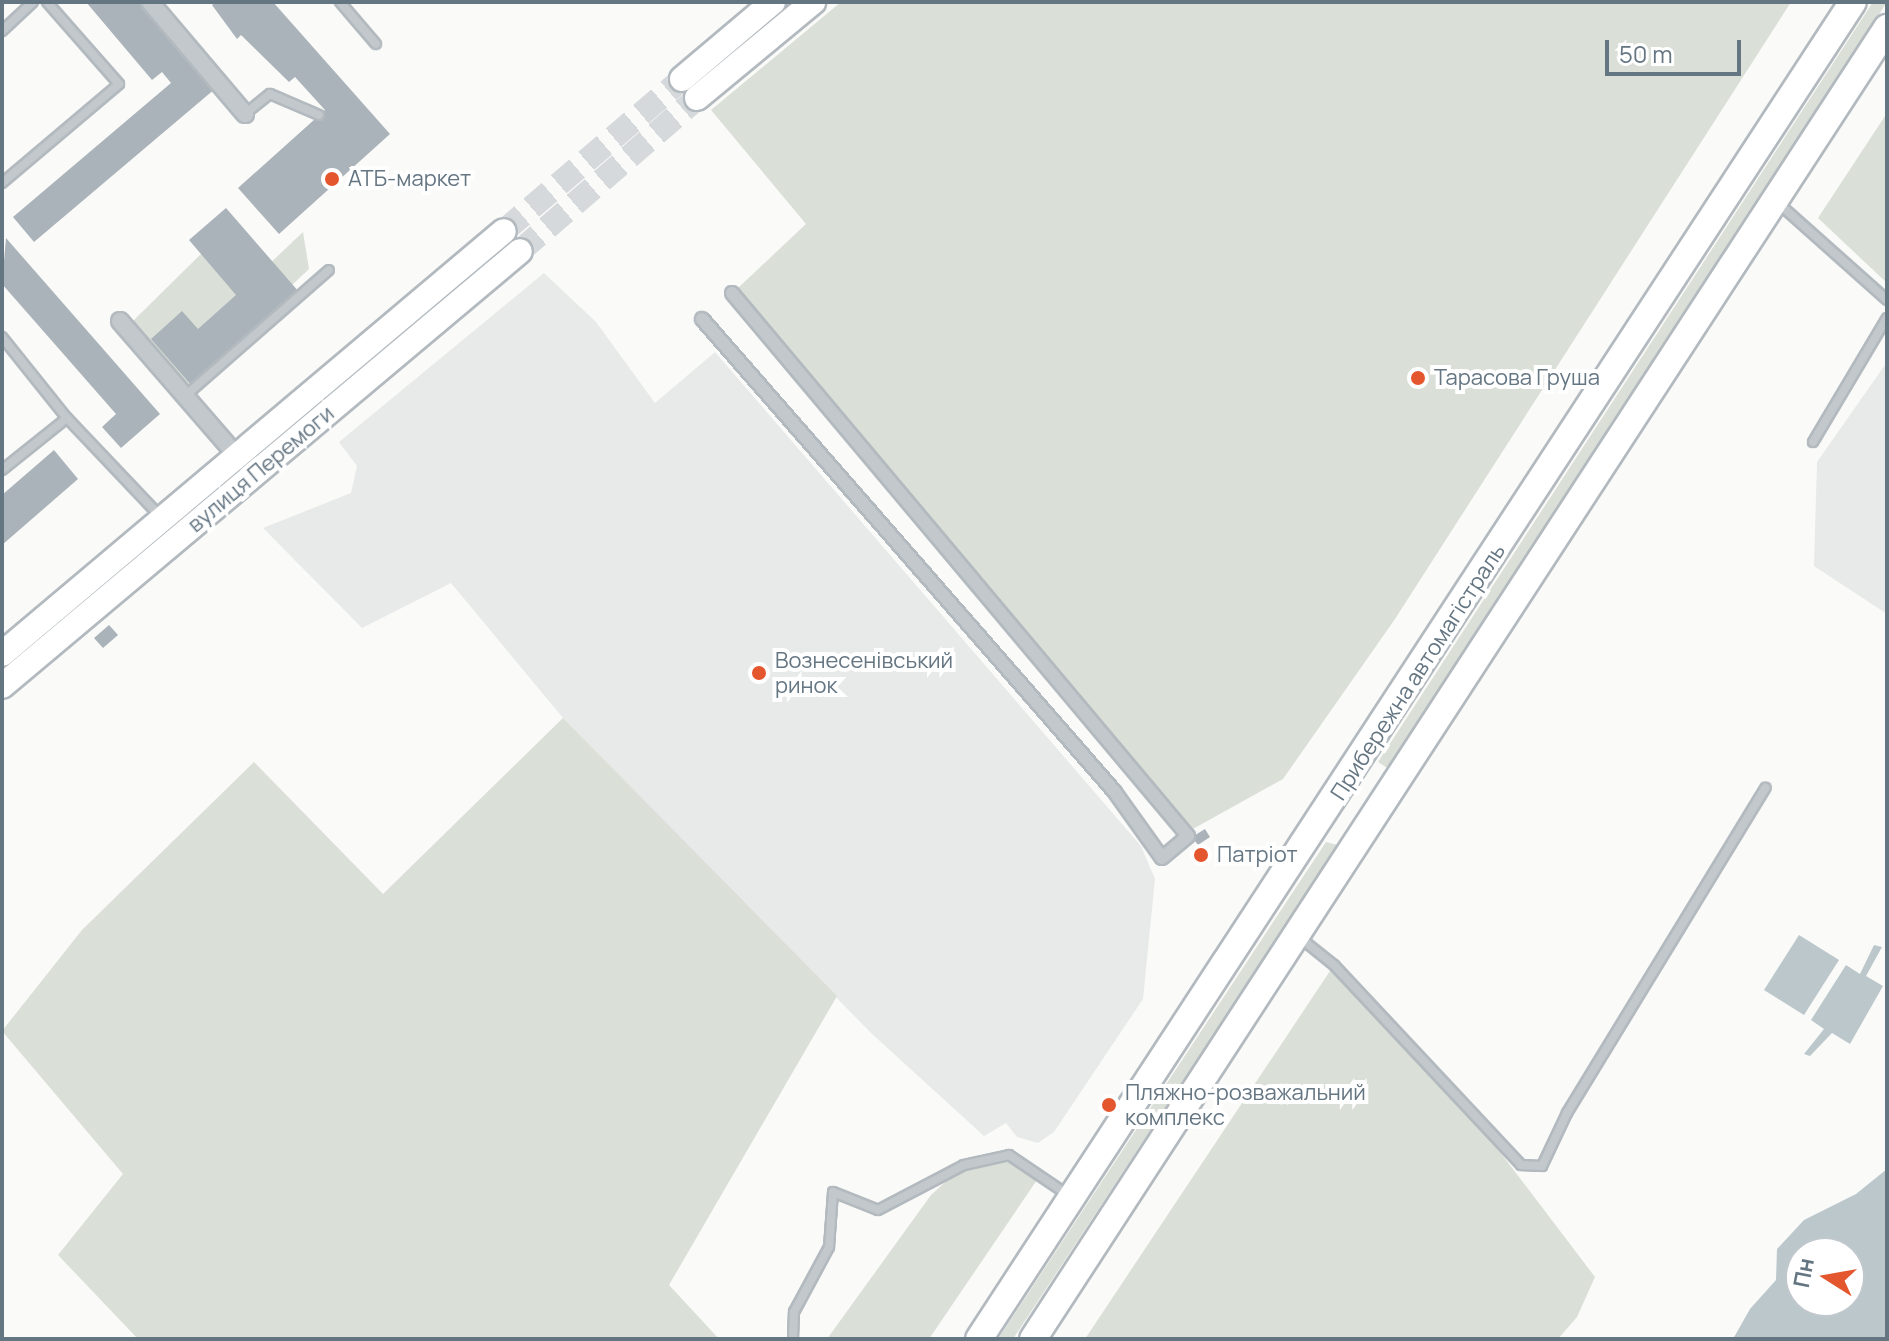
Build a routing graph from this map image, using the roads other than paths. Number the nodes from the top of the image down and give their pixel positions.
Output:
1 (33, 2) edge
2 (47, 2) edge
3 (150, 2) edge
4 (340, 2) edge
5 (773, 2) edge
6 (813, 2) edge
7 (1853, 2) edge
8 (1887, 28) edge
9 (2, 31) edge
10 (376, 44) dead end
11 (245, 114) joint
12 (319, 115) dead end
13 (2, 183) edge
14 (1775, 200) junction
15 (504, 231) tunnel mouth
16 (520, 251) tunnel mouth
17 (329, 270) dead end
18 (732, 293) dead end
19 (1887, 300) edge
20 (1887, 318) edge
21 (702, 319) dead end
22 (120, 321) dead end
23 (2, 337) edge
24 (185, 396) junction
25 (67, 418) junction
26 (1813, 442) dead end
27 (237, 456) junction
28 (2, 470) edge
29 (162, 519) junction
30 (2, 654) edge
31 (2, 686) edge
32 (1371, 745) junction
33 (1396, 780) junction
34 (1765, 788) dead end
35 (1309, 838) junction
36 (1355, 841) junction
37 (1295, 933) junction
38 (1072, 1197) junction
39 (793, 1339) edge
40 (979, 1339) edge
41 (1033, 1339) edge

1 - 9 lane
2 - 13 lane
3 - 11 street
4 - 10 lane
5 - 6 main road
7 - 32 main road, Прибережна автомагістраль
8 - 14 main road, Прибережна автомагістраль
11 - 12 lane
14 - 19 lane
14 - 33 main road, Прибережна автомагістраль
15 - 27 main road, вулиця Перемоги
16 - 31 main road, вулиця Перемоги
17 - 24 lane
18 - 21 street
20 - 26 lane
22 - 24 street
23 - 25 lane
24 - 27 street
25 - 28 lane
25 - 29 lane
27 - 29 main road, вулиця Перемоги
29 - 30 main road, вулиця Перемоги
32 - 33 main road
32 - 35 main road, Прибережна автомагістраль
33 - 36 main road, Прибережна автомагістраль
34 - 37 lane
35 - 36 main road
35 - 38 main road, Прибережна автомагістраль
36 - 37 main road, Прибережна автомагістраль
37 - 41 main road, Прибережна автомагістраль
38 - 39 lane
38 - 40 main road, Прибережна автомагістраль

